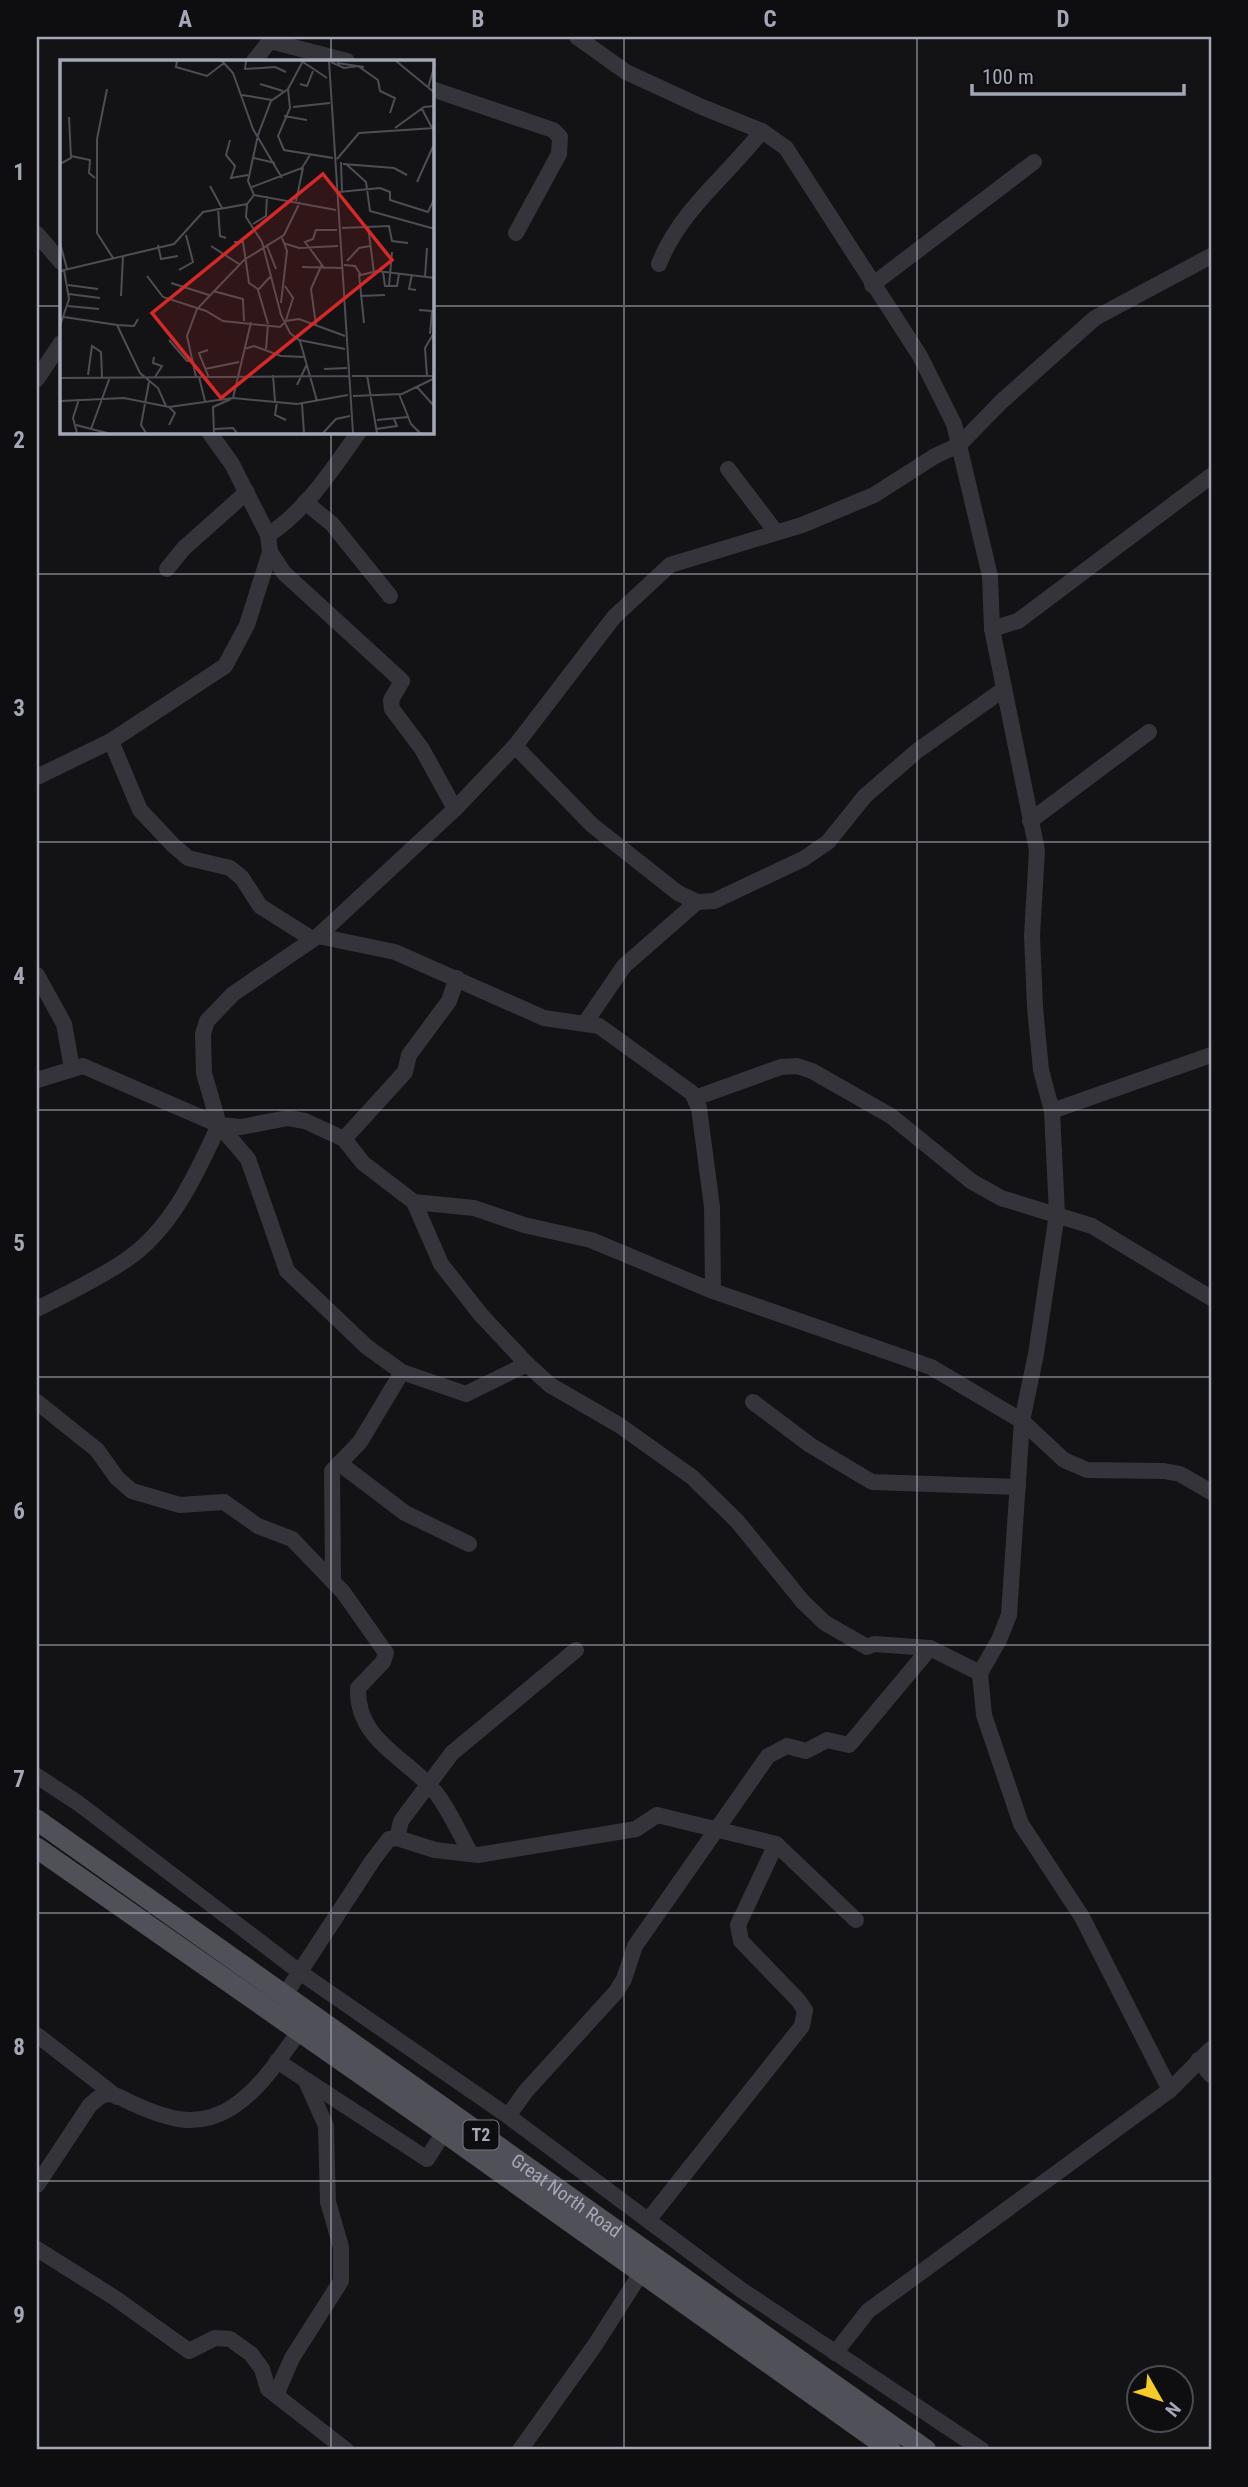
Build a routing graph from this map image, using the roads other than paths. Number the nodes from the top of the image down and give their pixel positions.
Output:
1 (577, 37) edge
2 (272, 39) edge
3 (255, 60) edge
4 (344, 60) edge
5 (434, 90) edge
6 (762, 131) junction
7 (1034, 162) dead end
8 (516, 233) dead end
9 (37, 234) edge
10 (1211, 256) edge
11 (60, 261) edge
12 (659, 264) dead end
13 (872, 285) junction
14 (60, 344) edge
15 (37, 379) edge
16 (210, 434) edge
17 (358, 434) edge
18 (959, 445) junction
19 (728, 469) dead end
20 (1211, 476) edge
21 (247, 492) junction
22 (305, 502) junction
23 (776, 533) junction
24 (268, 535) junction
25 (270, 552) junction
26 (167, 569) dead end
27 (390, 596) dead end
28 (992, 629) junction
29 (1004, 689) junction
30 (1149, 732) dead end
31 (111, 741) junction
32 (515, 746) junction
33 (37, 777) edge
34 (455, 808) junction
35 (1030, 821) junction
36 (697, 902) junction
37 (315, 938) junction
38 (37, 975) edge
39 (457, 978) junction
40 (585, 1023) junction
41 (1211, 1055) edge
42 (72, 1068) junction
43 (37, 1080) edge
44 (695, 1098) junction
45 (1052, 1111) junction
46 (219, 1125) junction
47 (344, 1139) junction
48 (414, 1202) junction
49 (1057, 1214) junction
50 (713, 1291) junction
51 (1211, 1298) edge
52 (37, 1310) edge
53 (527, 1364) junction
54 (402, 1372) junction
55 (37, 1402) edge
56 (753, 1402) dead end
57 (1021, 1421) junction
58 (339, 1463) junction
59 (1018, 1487) junction
60 (1211, 1492) edge
61 (469, 1544) dead end
62 (332, 1579) junction
63 (930, 1648) junction
64 (576, 1650) dead end
65 (980, 1674) junction
66 (37, 1776) edge
67 (427, 1784) junction
68 (37, 1820) edge
69 (717, 1828) junction
70 (397, 1838) junction
71 (776, 1844) junction
72 (37, 1847) edge
73 (471, 1854) junction
74 (856, 1920) dead end
75 (301, 1973) junction
76 (285, 1996) junction
77 (299, 2032) junction
78 (37, 2035) edge
79 (1211, 2049) edge
80 (1198, 2060) junction
81 (277, 2061) junction
82 (1211, 2075) edge
83 (306, 2081) junction
84 (1170, 2090) junction
85 (117, 2096) junction
86 (508, 2116) junction
87 (444, 2132) junction
88 (37, 2185) edge
89 (649, 2219) junction
90 (37, 2249) edge
91 (641, 2273) junction
92 (835, 2353) junction
93 (276, 2395) junction
94 (346, 2450) edge
95 (520, 2450) edge
96 (891, 2450) edge
97 (926, 2450) edge
98 (982, 2450) edge

1 - 6 street
2 - 3 street
2 - 4 street
5 - 8 street
6 - 12 street
6 - 13 street
7 - 13 street
9 - 11 street
10 - 18 street
13 - 18 street
14 - 15 street
16 - 21 street
17 - 22 street
18 - 23 street
18 - 28 street
19 - 23 street
20 - 28 street
21 - 24 street
21 - 26 street
22 - 24 street
22 - 27 street
23 - 32 street
24 - 25 street
25 - 31 street
25 - 34 street
28 - 29 street
29 - 35 street
29 - 36 street
30 - 35 street
31 - 33 street
31 - 37 street
32 - 34 street
32 - 36 street
34 - 37 street
35 - 45 street
36 - 40 street
37 - 39 street
37 - 46 street
38 - 42 street
39 - 40 street
39 - 47 street
40 - 44 street
41 - 45 street
42 - 43 street
42 - 46 street
44 - 49 street
44 - 50 street
45 - 49 street
46 - 47 street
46 - 52 street
46 - 54 street
47 - 48 street
48 - 50 street
48 - 53 street
49 - 51 street
49 - 57 street
50 - 57 street
53 - 54 street
53 - 63 street
54 - 58 street
55 - 62 street
56 - 59 street
57 - 59 street
57 - 60 street
58 - 61 street
58 - 62 street
59 - 65 street
62 - 67 street
63 - 65 street
63 - 69 street
64 - 67 street
65 - 84 street
66 - 75 street
67 - 70 street
67 - 73 street
68 - 76 main road, Great North Road / T2
69 - 71 street
69 - 73 street
69 - 86 street
70 - 73 street
70 - 75 street
71 - 74 street
71 - 89 street
72 - 77 main road, Great North Road / T2
75 - 76 street
75 - 86 street
76 - 97 main road, Great North Road / T2
77 - 81 street
77 - 87 main road, Great North Road / T2
78 - 85 street
79 - 80 street
80 - 82 street
80 - 84 street
81 - 83 street
81 - 85 street
83 - 87 street
83 - 93 street
84 - 92 street
85 - 88 street
86 - 89 street
87 - 91 main road, Great North Road / T2
89 - 92 street
90 - 93 street
91 - 95 street
91 - 96 main road, Great North Road / T2
92 - 98 street
93 - 94 street

